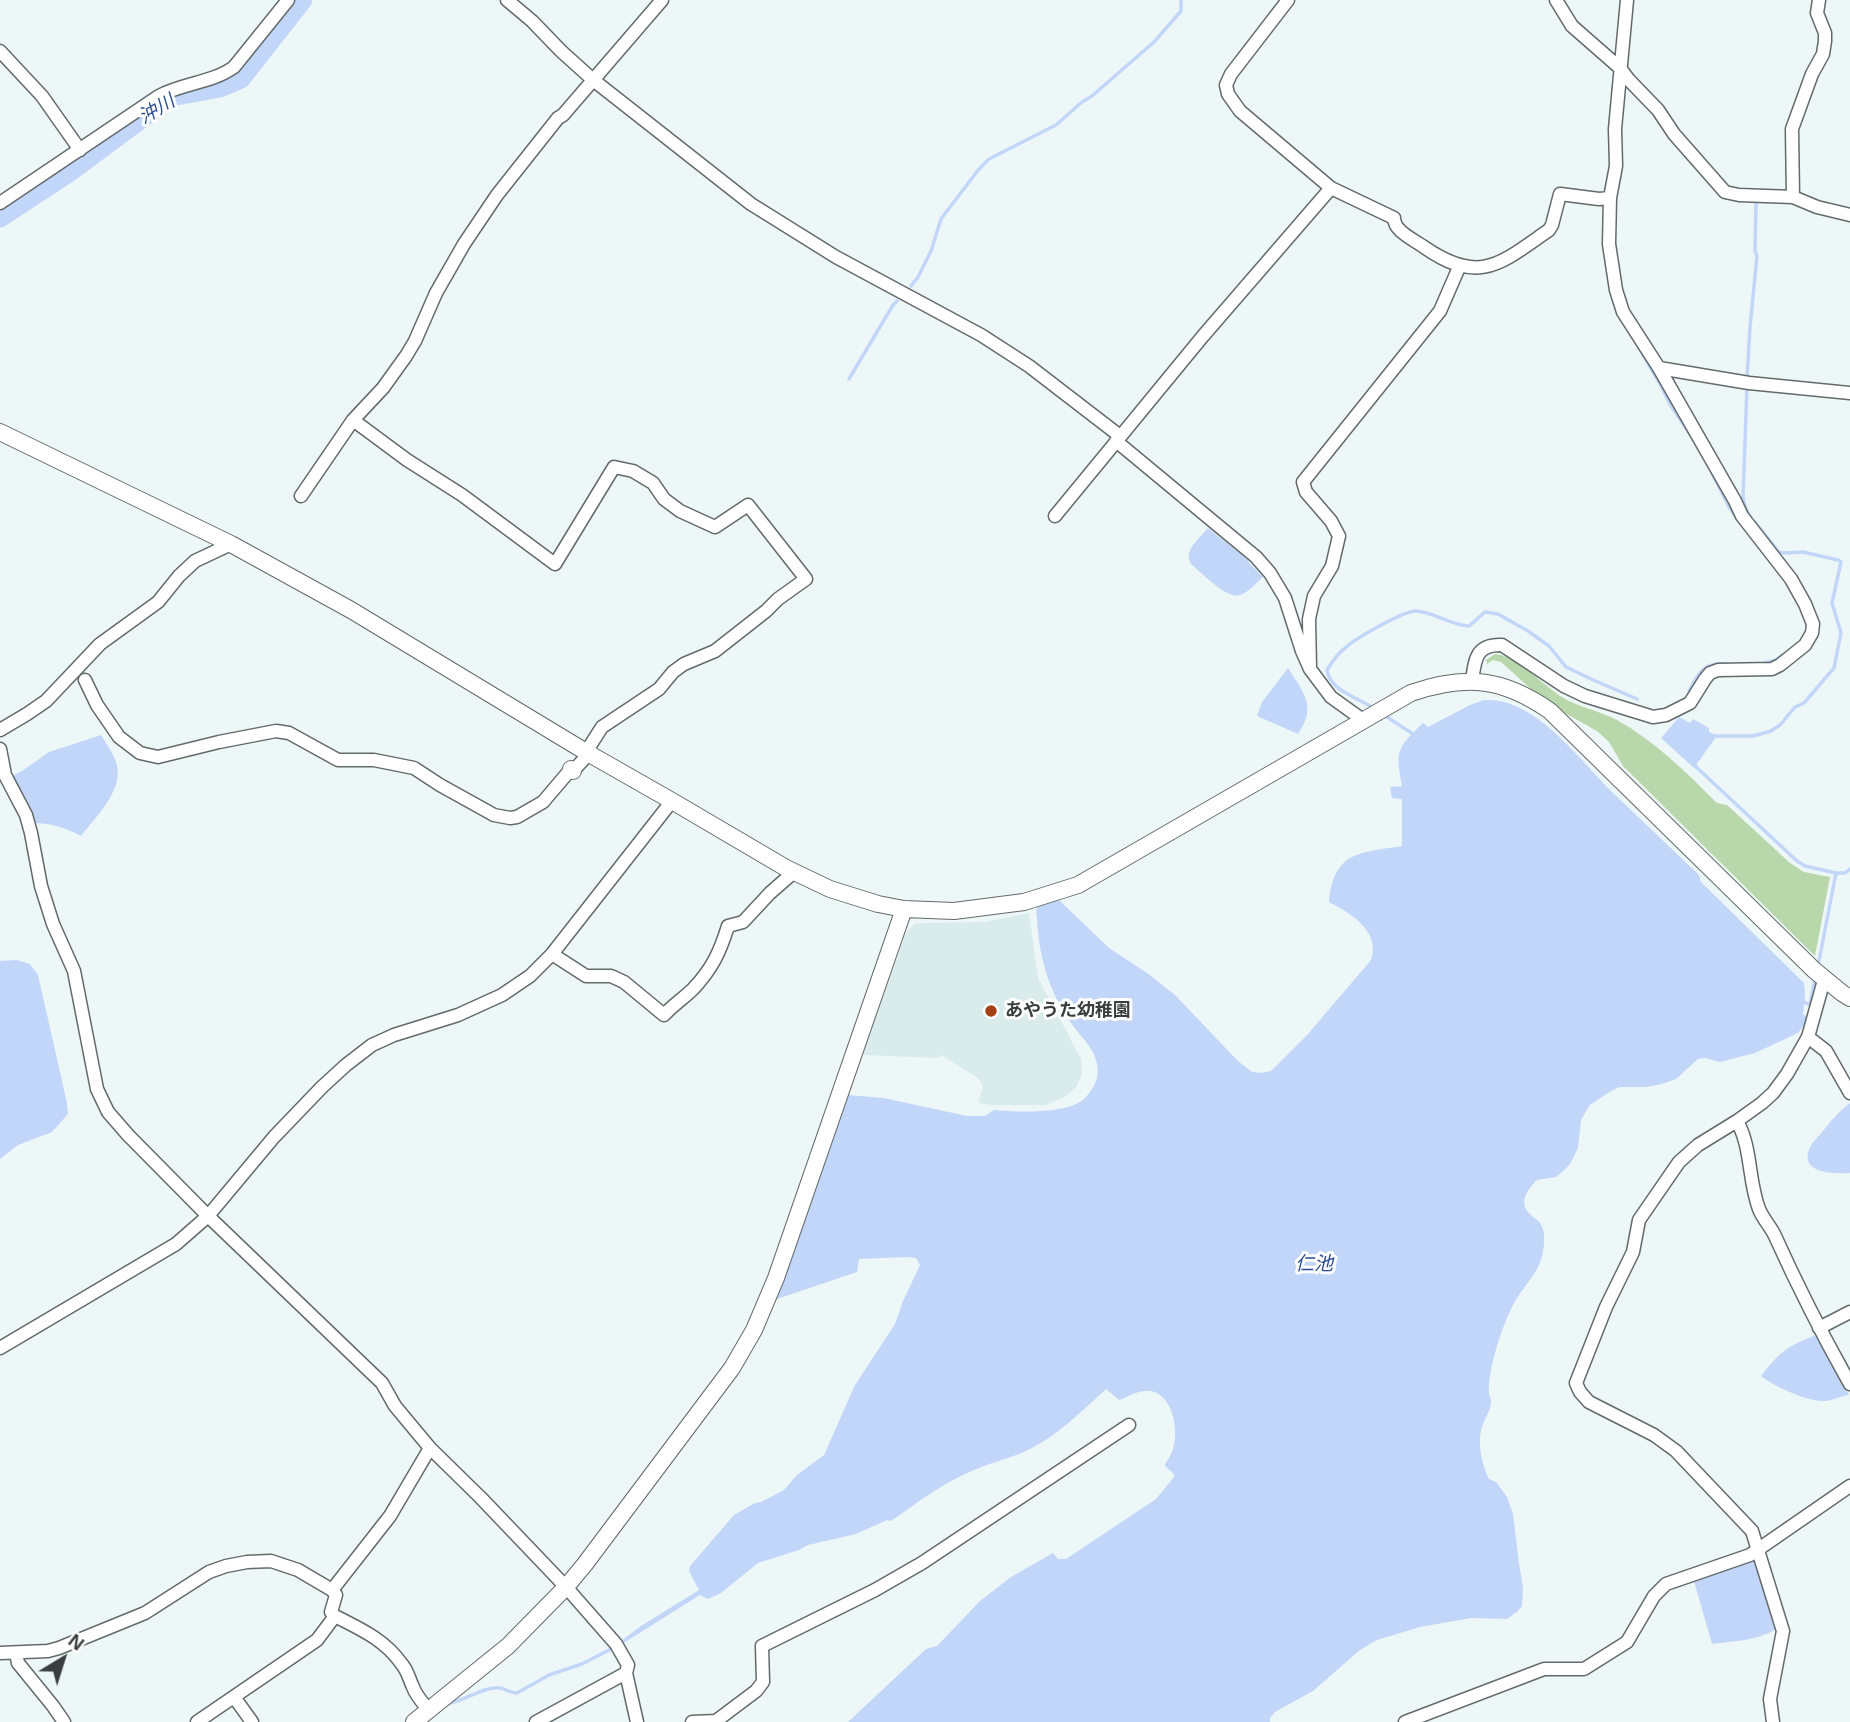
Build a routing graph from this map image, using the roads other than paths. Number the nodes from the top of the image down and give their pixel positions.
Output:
1 (288, 0) edge
2 (507, 0) edge
3 (662, 0) edge
4 (1288, 0) edge
5 (1556, 0) edge
6 (1627, 0) edge
7 (1819, 0) edge
8 (0, 51) edge
9 (1619, 68) junction
10 (592, 79) junction
11 (80, 150) junction
12 (1331, 188) junction
13 (1793, 197) junction
14 (1606, 198) junction
15 (0, 203) edge
16 (1850, 215) edge
17 (1460, 265) junction
18 (1659, 368) junction
19 (1850, 393) edge
20 (353, 420) junction
21 (0, 432) edge
22 (1118, 439) junction
23 (301, 496) dead end
24 (1055, 516) dead end
25 (230, 544) junction
26 (1310, 668) junction
27 (85, 680) dead end
28 (1472, 681) junction
29 (1367, 718) junction
30 (0, 730) edge
31 (0, 748) edge
32 (586, 752) junction
33 (1, 764) edge
34 (673, 801) junction
35 (794, 872) junction
36 (904, 909) junction
37 (552, 954) junction
38 (1819, 975) junction
39 (1850, 998) edge
40 (1808, 1037) junction
41 (1850, 1093) edge
42 (1737, 1121) junction
43 (208, 1216) junction
44 (1850, 1312) edge
45 (1819, 1328) junction
46 (0, 1348) edge
47 (1850, 1384) edge
48 (1129, 1425) dead end
49 (430, 1448) junction
50 (1850, 1486) edge
51 (1759, 1548) junction
52 (566, 1587) junction
53 (332, 1590) junction
54 (335, 1616) junction
55 (0, 1653) edge
56 (16, 1653) junction
57 (626, 1673) junction
58 (234, 1698) junction
59 (429, 1710) junction
60 (64, 1722) edge
61 (197, 1722) edge
62 (252, 1722) edge
63 (414, 1722) edge
64 (536, 1722) edge
65 (637, 1722) edge
66 (692, 1722) edge
67 (1405, 1722) edge
68 (1773, 1722) edge

1 - 11 street
2 - 10 street
3 - 10 street
4 - 12 street
5 - 9 street
6 - 9 street
7 - 13 street
8 - 11 street
9 - 13 street
9 - 14 street
10 - 20 street
10 - 22 street
11 - 15 street
12 - 17 street
12 - 22 street
13 - 16 street
14 - 17 street
14 - 18 street
17 - 26 street
18 - 19 street
18 - 28 street
20 - 23 street
20 - 32 street
21 - 25 street
22 - 24 street
22 - 26 street
25 - 30 street
25 - 32 street
26 - 29 street
27 - 32 street
28 - 29 street
28 - 38 street
29 - 36 street
31 - 33 street
32 - 34 street
33 - 43 street
34 - 35 street
34 - 37 street
35 - 36 street
35 - 37 street
36 - 52 street
37 - 43 street
38 - 39 street
38 - 40 street
40 - 41 street
40 - 42 street
42 - 45 street
42 - 51 street
43 - 46 street
43 - 49 street
44 - 45 street
45 - 47 street
48 - 66 street
49 - 52 street
49 - 53 street
50 - 51 street
51 - 67 street
51 - 68 street
52 - 57 street
52 - 59 street
53 - 54 street
53 - 56 street
54 - 58 street
54 - 59 street
55 - 56 street
56 - 60 street
57 - 64 street
57 - 65 street
58 - 61 street
58 - 62 street
59 - 63 street

